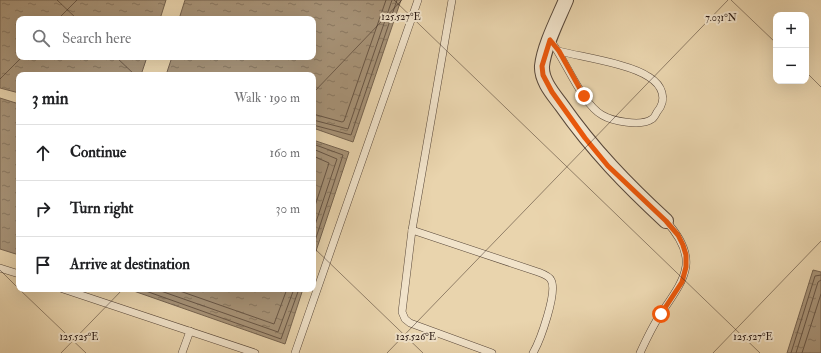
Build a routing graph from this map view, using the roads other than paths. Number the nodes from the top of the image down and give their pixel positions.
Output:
1 (418, 0) edge
2 (452, 0) edge
3 (566, 0) edge
4 (550, 40) junction
5 (559, 51) junction
6 (666, 221) joint
7 (412, 230) junction
8 (0, 268) edge
9 (16, 273) edge
10 (72, 292) edge
11 (190, 331) junction
12 (182, 353) edge
13 (255, 353) edge
14 (295, 353) edge
15 (492, 353) edge
16 (533, 353) edge
17 (640, 353) edge

1 - 14 lane
2 - 7 lane
3 - 4 street
4 - 5 lane
4 - 6 street
5 - 5 lane
6 - 17 lane
7 - 15 lane
7 - 16 lane
8 - 9 lane
10 - 11 lane
11 - 12 lane
11 - 13 lane

